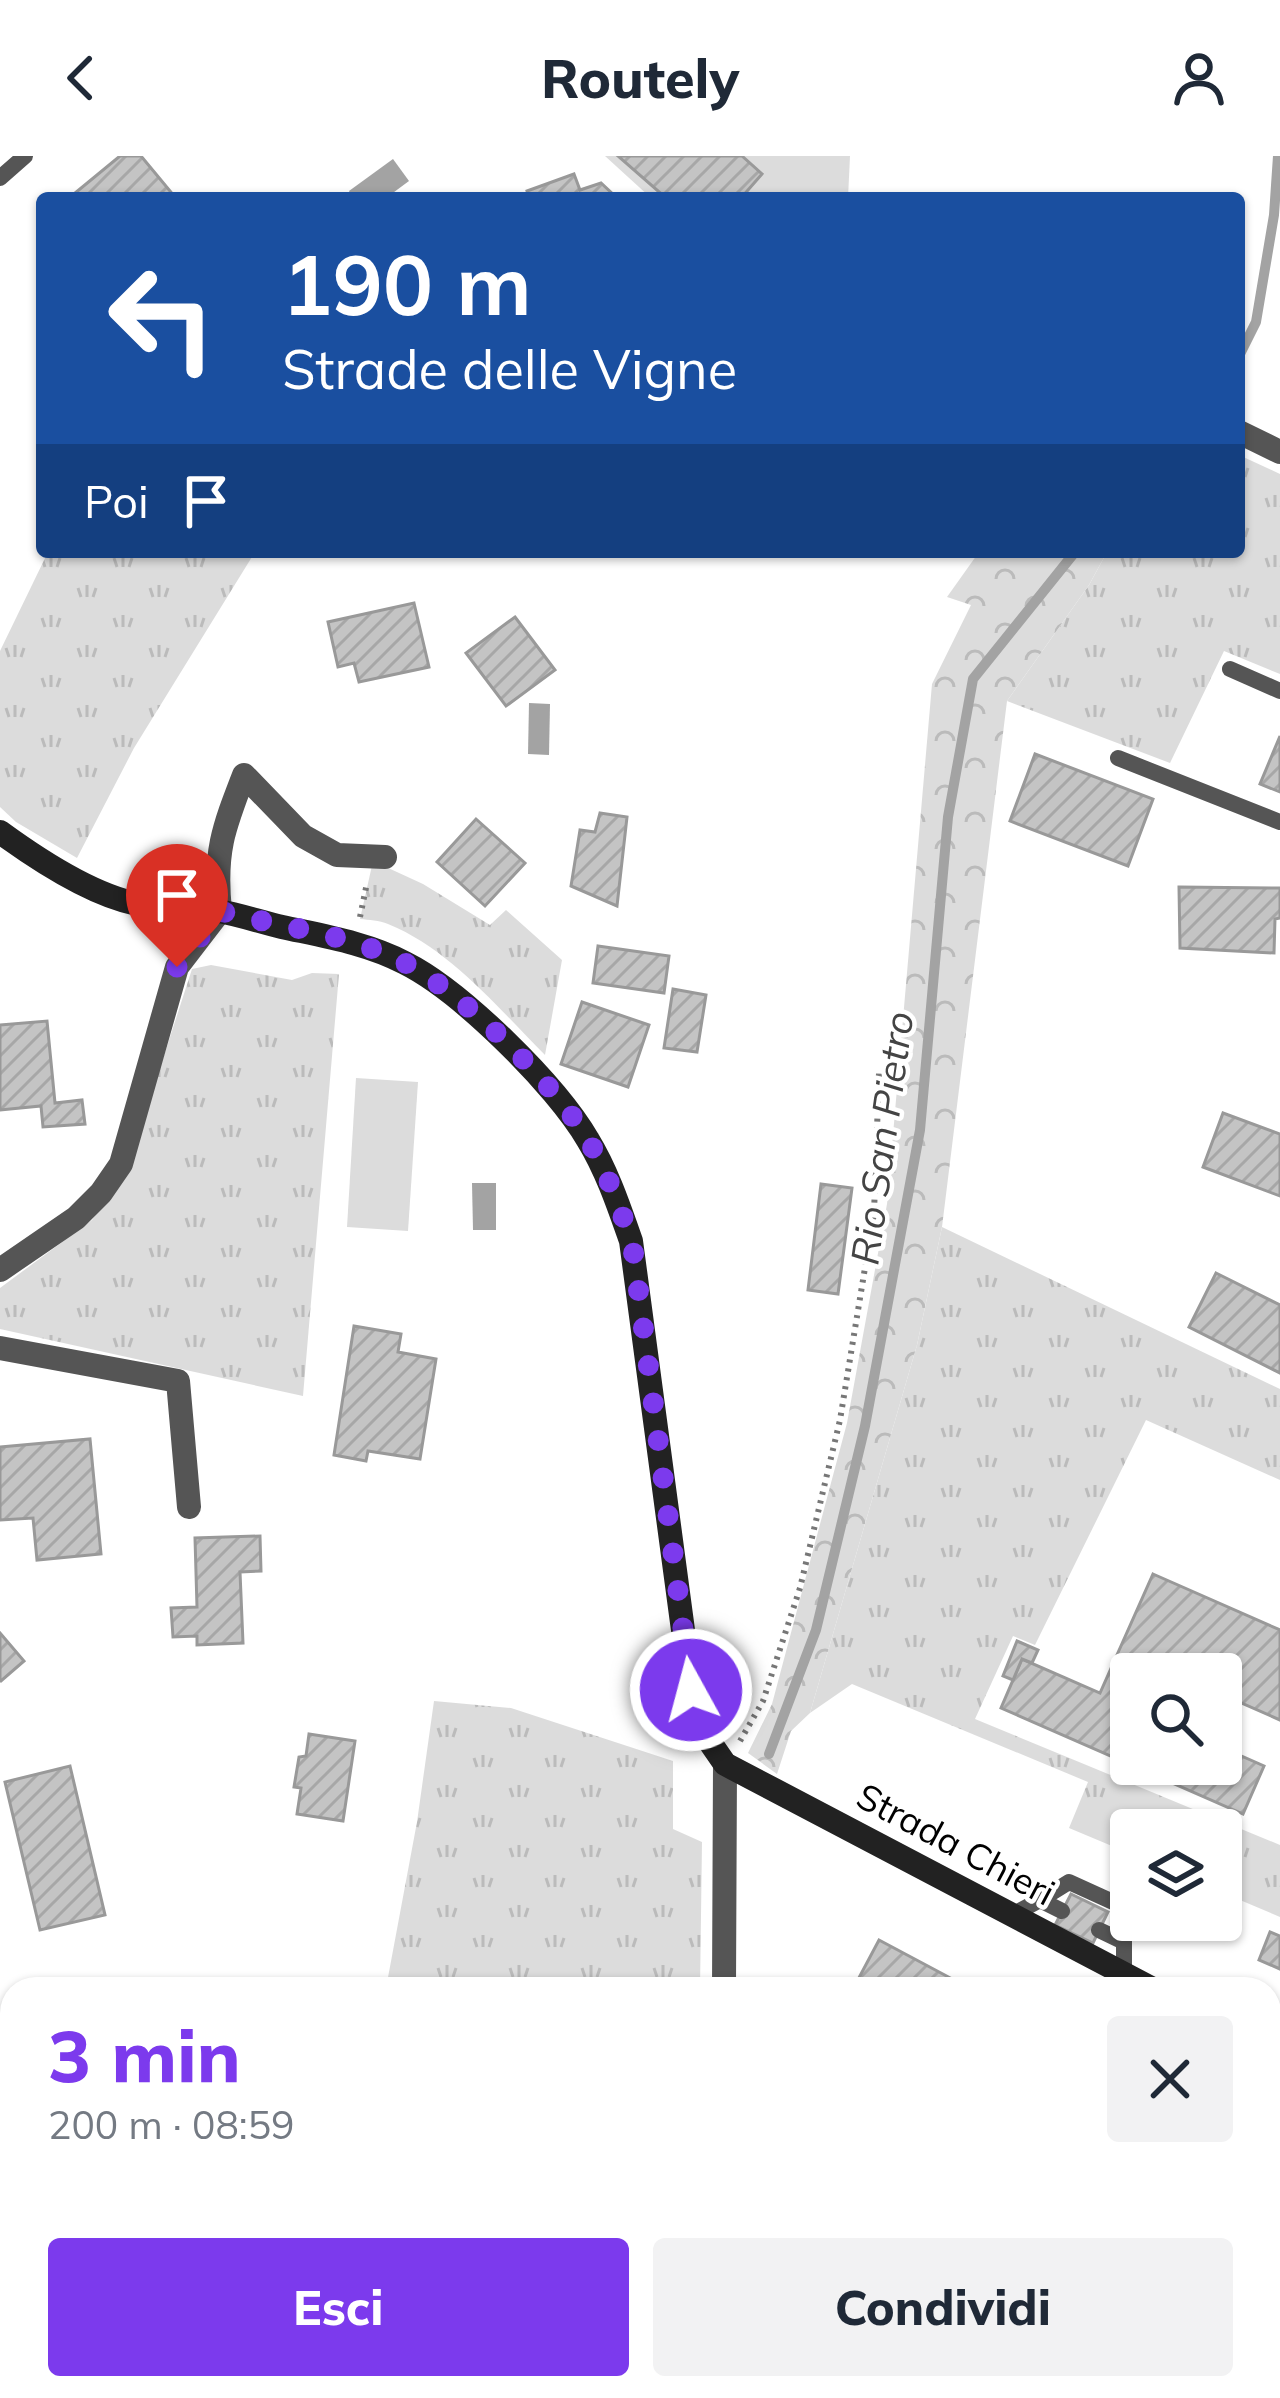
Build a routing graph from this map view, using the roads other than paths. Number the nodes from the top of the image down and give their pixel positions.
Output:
1 (25, 156) edge
2 (0, 178) edge
3 (1245, 435) edge
4 (1280, 452) edge
5 (1230, 669) dead end
6 (1280, 691) edge
7 (1118, 758) dead end
8 (1280, 822) edge
9 (0, 832) edge
10 (385, 856) dead end
11 (220, 911) junction
12 (0, 1270) edge
13 (0, 1348) edge
14 (189, 1507) dead end
15 (725, 1764) junction
16 (1040, 1900) junction
17 (1062, 1911) dead end
18 (1012, 1915) junction
19 (1100, 1930) dead end
20 (1124, 1942) junction
21 (1124, 1974) junction
22 (724, 1977) edge
23 (1130, 1977) edge

1 - 2 lane
3 - 4 street
5 - 6 lane
7 - 8 lane
9 - 11 main road
10 - 11 street
11 - 12 street
11 - 15 main road
13 - 14 street
15 - 18 main road, Strada Chieri
15 - 22 street
16 - 17 lane
16 - 18 lane
16 - 20 lane
18 - 21 main road, Strada Chieri
19 - 20 lane
20 - 21 lane
21 - 23 main road, Strada Chieri

